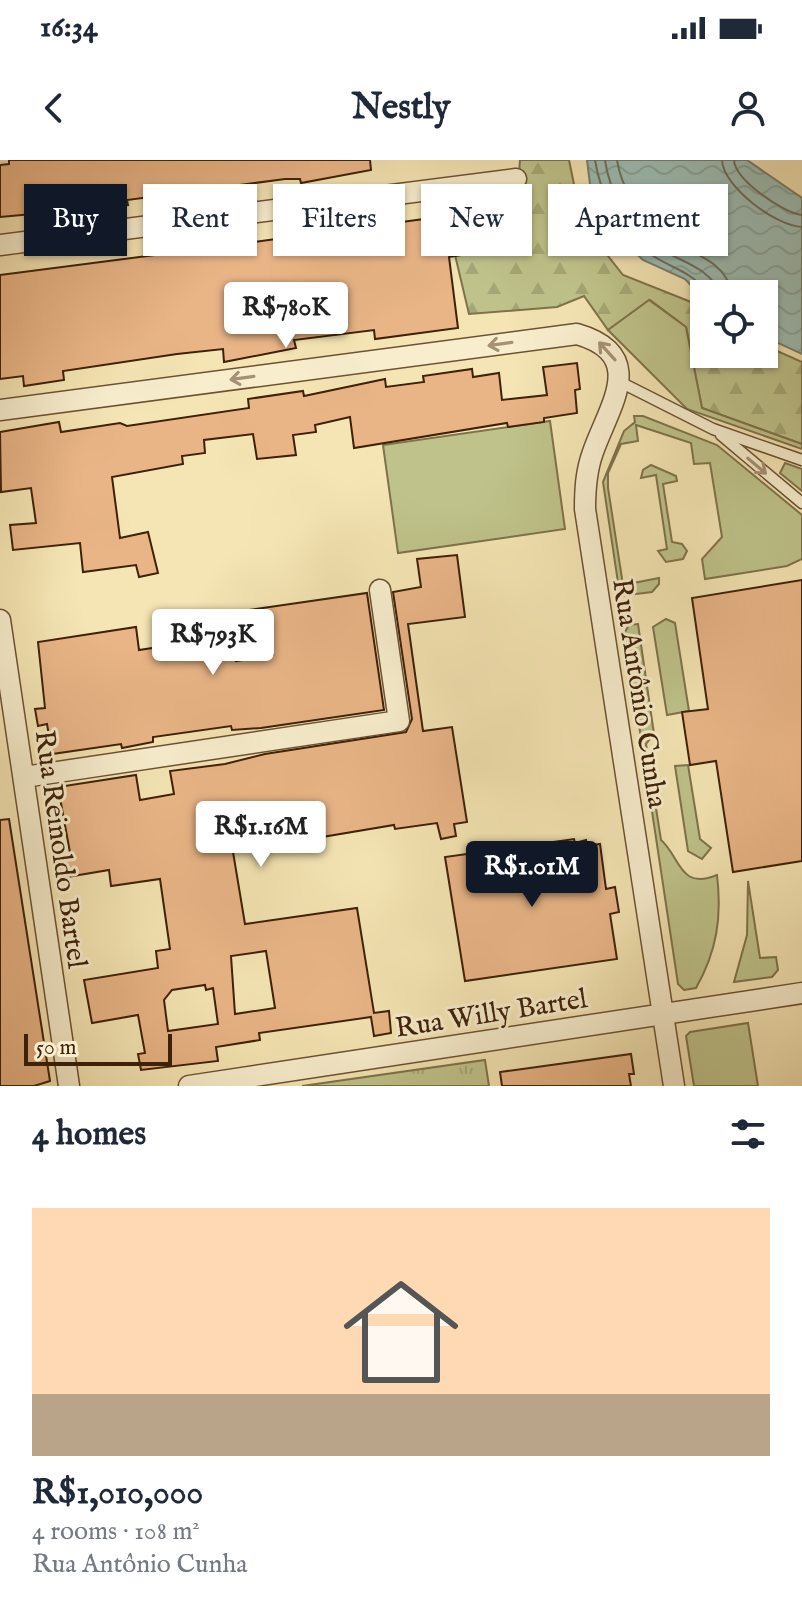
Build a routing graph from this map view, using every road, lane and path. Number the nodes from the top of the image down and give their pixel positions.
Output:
1 (516, 179) dead end
2 (0, 245) edge
3 (620, 382) junction
4 (0, 410) edge
5 (713, 429) junction
6 (802, 460) edge
7 (802, 503) edge
8 (380, 590) dead end
9 (0, 620) edge
10 (24, 777) junction
11 (802, 993) edge
12 (663, 1015) junction
13 (69, 1086) edge
14 (189, 1086) edge
15 (674, 1086) edge

1 - 2 street
3 -> 4 street
3 - 5 lane
3 - 12 street, Rua Antônio Cunha
5 - 6 lane
5 -> 7 lane
8 - 10 street
9 - 10 street, Rua Reinoldo Bartel
10 - 13 street, Rua Reinoldo Bartel
11 - 12 street, Rua Willy Bartel
12 - 14 street, Rua Willy Bartel
12 - 15 street, Rua Antônio Cunha

